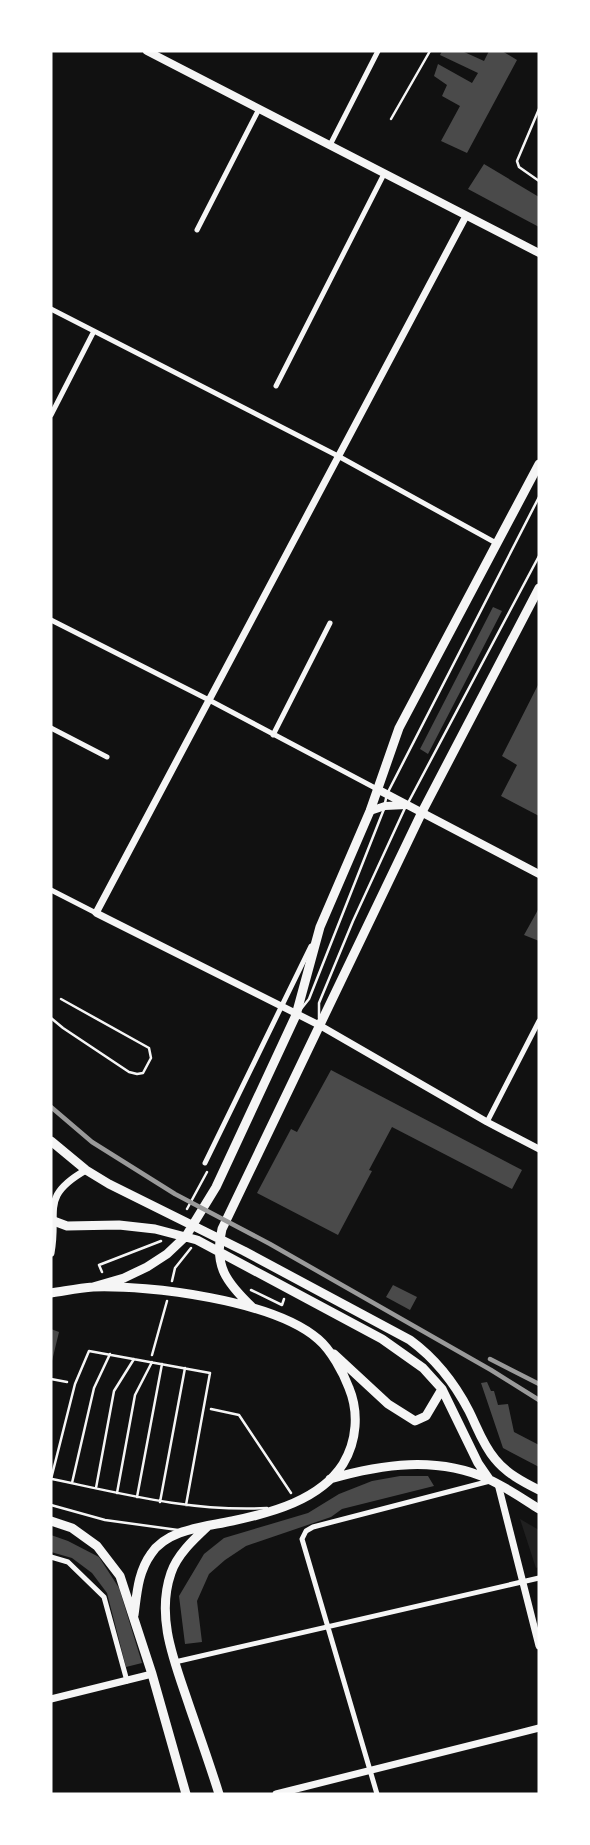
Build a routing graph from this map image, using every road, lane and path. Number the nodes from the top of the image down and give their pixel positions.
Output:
1 (147, 51) edge
2 (378, 51) edge
3 (430, 51) edge
4 (259, 109) junction
5 (539, 109) edge
6 (391, 119) dead end
7 (330, 145) junction
8 (384, 174) junction
9 (539, 181) edge
10 (466, 216) junction
11 (197, 230) dead end
12 (539, 253) edge
13 (51, 309) edge
14 (94, 331) junction
15 (276, 386) dead end
16 (51, 415) edge
17 (338, 456) junction
18 (539, 464) edge
19 (539, 497) edge
20 (496, 543) junction
21 (539, 556) edge
22 (539, 588) edge
23 (51, 620) edge
24 (330, 623) dead end
25 (209, 700) junction
26 (51, 728) edge
27 (273, 734) junction
28 (107, 757) dead end
29 (377, 789) junction
30 (387, 794) junction
31 (406, 805) junction
32 (385, 806) junction
33 (370, 811) junction
34 (422, 812) junction
35 (539, 874) edge
36 (51, 890) edge
37 (96, 914) junction
38 (320, 927) junction
39 (61, 999) dead end
40 (283, 1007) junction
41 (296, 1015) junction
42 (51, 1018) edge
43 (319, 1025) junction
44 (538, 1025) edge
45 (487, 1122) junction
46 (51, 1141) edge
47 (539, 1149) edge
48 (205, 1163) dead end
49 (86, 1170) junction
50 (52, 1221) edge
51 (197, 1240) junction
52 (51, 1253) edge
53 (175, 1268) dead end
54 (93, 1287) junction
55 (249, 1289) dead end
56 (51, 1293) edge
57 (276, 1295) dead end
58 (252, 1307) junction
59 (160, 1325) dead end
60 (318, 1339) junction
61 (110, 1354) junction
62 (134, 1358) junction
63 (151, 1362) junction
64 (162, 1364) junction
65 (186, 1368) junction
66 (51, 1379) edge
67 (60, 1381) dead end
68 (442, 1389) junction
69 (239, 1415) dead end
70 (51, 1479) edge
71 (328, 1479) junction
72 (493, 1481) junction
73 (72, 1483) junction
74 (96, 1489) junction
75 (539, 1490) edge
76 (117, 1493) junction
77 (137, 1497) junction
78 (160, 1502) junction
79 (297, 1503) dead end
80 (51, 1505) edge
81 (186, 1505) junction
82 (280, 1508) junction
83 (539, 1509) edge
84 (51, 1521) edge
85 (208, 1526) junction
86 (189, 1531) junction
87 (51, 1557) edge
88 (539, 1578) edge
89 (521, 1582) junction
90 (134, 1615) junction
91 (328, 1628) junction
92 (539, 1646) edge
93 (175, 1662) junction
94 (152, 1674) junction
95 (127, 1681) junction
96 (51, 1699) edge
97 (539, 1728) edge
98 (370, 1771) junction
99 (186, 1794) edge
100 (219, 1794) edge
101 (276, 1794) edge
102 (377, 1794) edge

1 - 4 main road
2 - 7 street
3 - 6 lane
4 - 7 main road
4 - 11 street
5 - 9 lane
7 - 8 main road
8 - 10 main road
8 - 15 street
10 - 12 main road
10 - 17 street
13 - 14 street
14 - 16 street
14 - 17 street
17 - 20 street
17 - 25 street
18 - 20 main road
19 - 30 lane
20 - 29 main road
21 - 31 lane
22 - 34 main road
23 - 25 street
24 - 27 street
25 - 27 street
25 - 37 street
26 - 28 street
27 - 29 street
29 - 30 main road
29 - 33 main road
30 - 31 main road
30 - 32 lane
31 - 32 main road
31 - 34 main road
31 - 43 lane
32 - 33 main road
32 - 41 lane
33 - 38 main road
34 - 35 main road
34 - 43 main road
36 - 37 street
37 - 40 street
38 - 40 street
38 - 41 main road
39 - 42 lane
40 - 41 street
40 - 48 street
41 - 43 street
41 - 54 main road
43 - 45 street
43 - 58 main road
44 - 45 street
45 - 47 street
46 - 49 main road
49 - 50 street
49 - 75 main road
50 - 51 main road
50 - 52 street
51 - 53 path
51 - 68 main road
54 - 56 main road
54 - 58 main road
55 - 57 path
58 - 60 main road
59 - 63 path
60 - 68 main road
60 - 71 main road
61 - 62 lane
61 - 70 lane
61 - 73 lane
62 - 63 lane
62 - 74 lane
63 - 64 lane
63 - 76 lane
64 - 65 lane
64 - 77 lane
65 - 78 lane
65 - 81 lane
66 - 67 path
68 - 72 main road
69 - 79 path
70 - 73 lane
71 - 72 main road
71 - 82 main road
72 - 83 main road
72 - 89 street
72 - 91 street
73 - 74 lane
74 - 76 lane
76 - 77 lane
77 - 78 lane
78 - 81 lane
80 - 86 lane
81 - 82 lane
82 - 85 main road
84 - 90 main road
85 - 86 main road
85 - 93 main road
86 - 90 main road
87 - 95 street
88 - 89 street
89 - 91 street
89 - 92 street
90 - 94 main road
91 - 93 street
91 - 98 street
93 - 100 main road
94 - 95 street
94 - 99 main road
95 - 96 street
97 - 98 street
98 - 101 street
98 - 102 street

